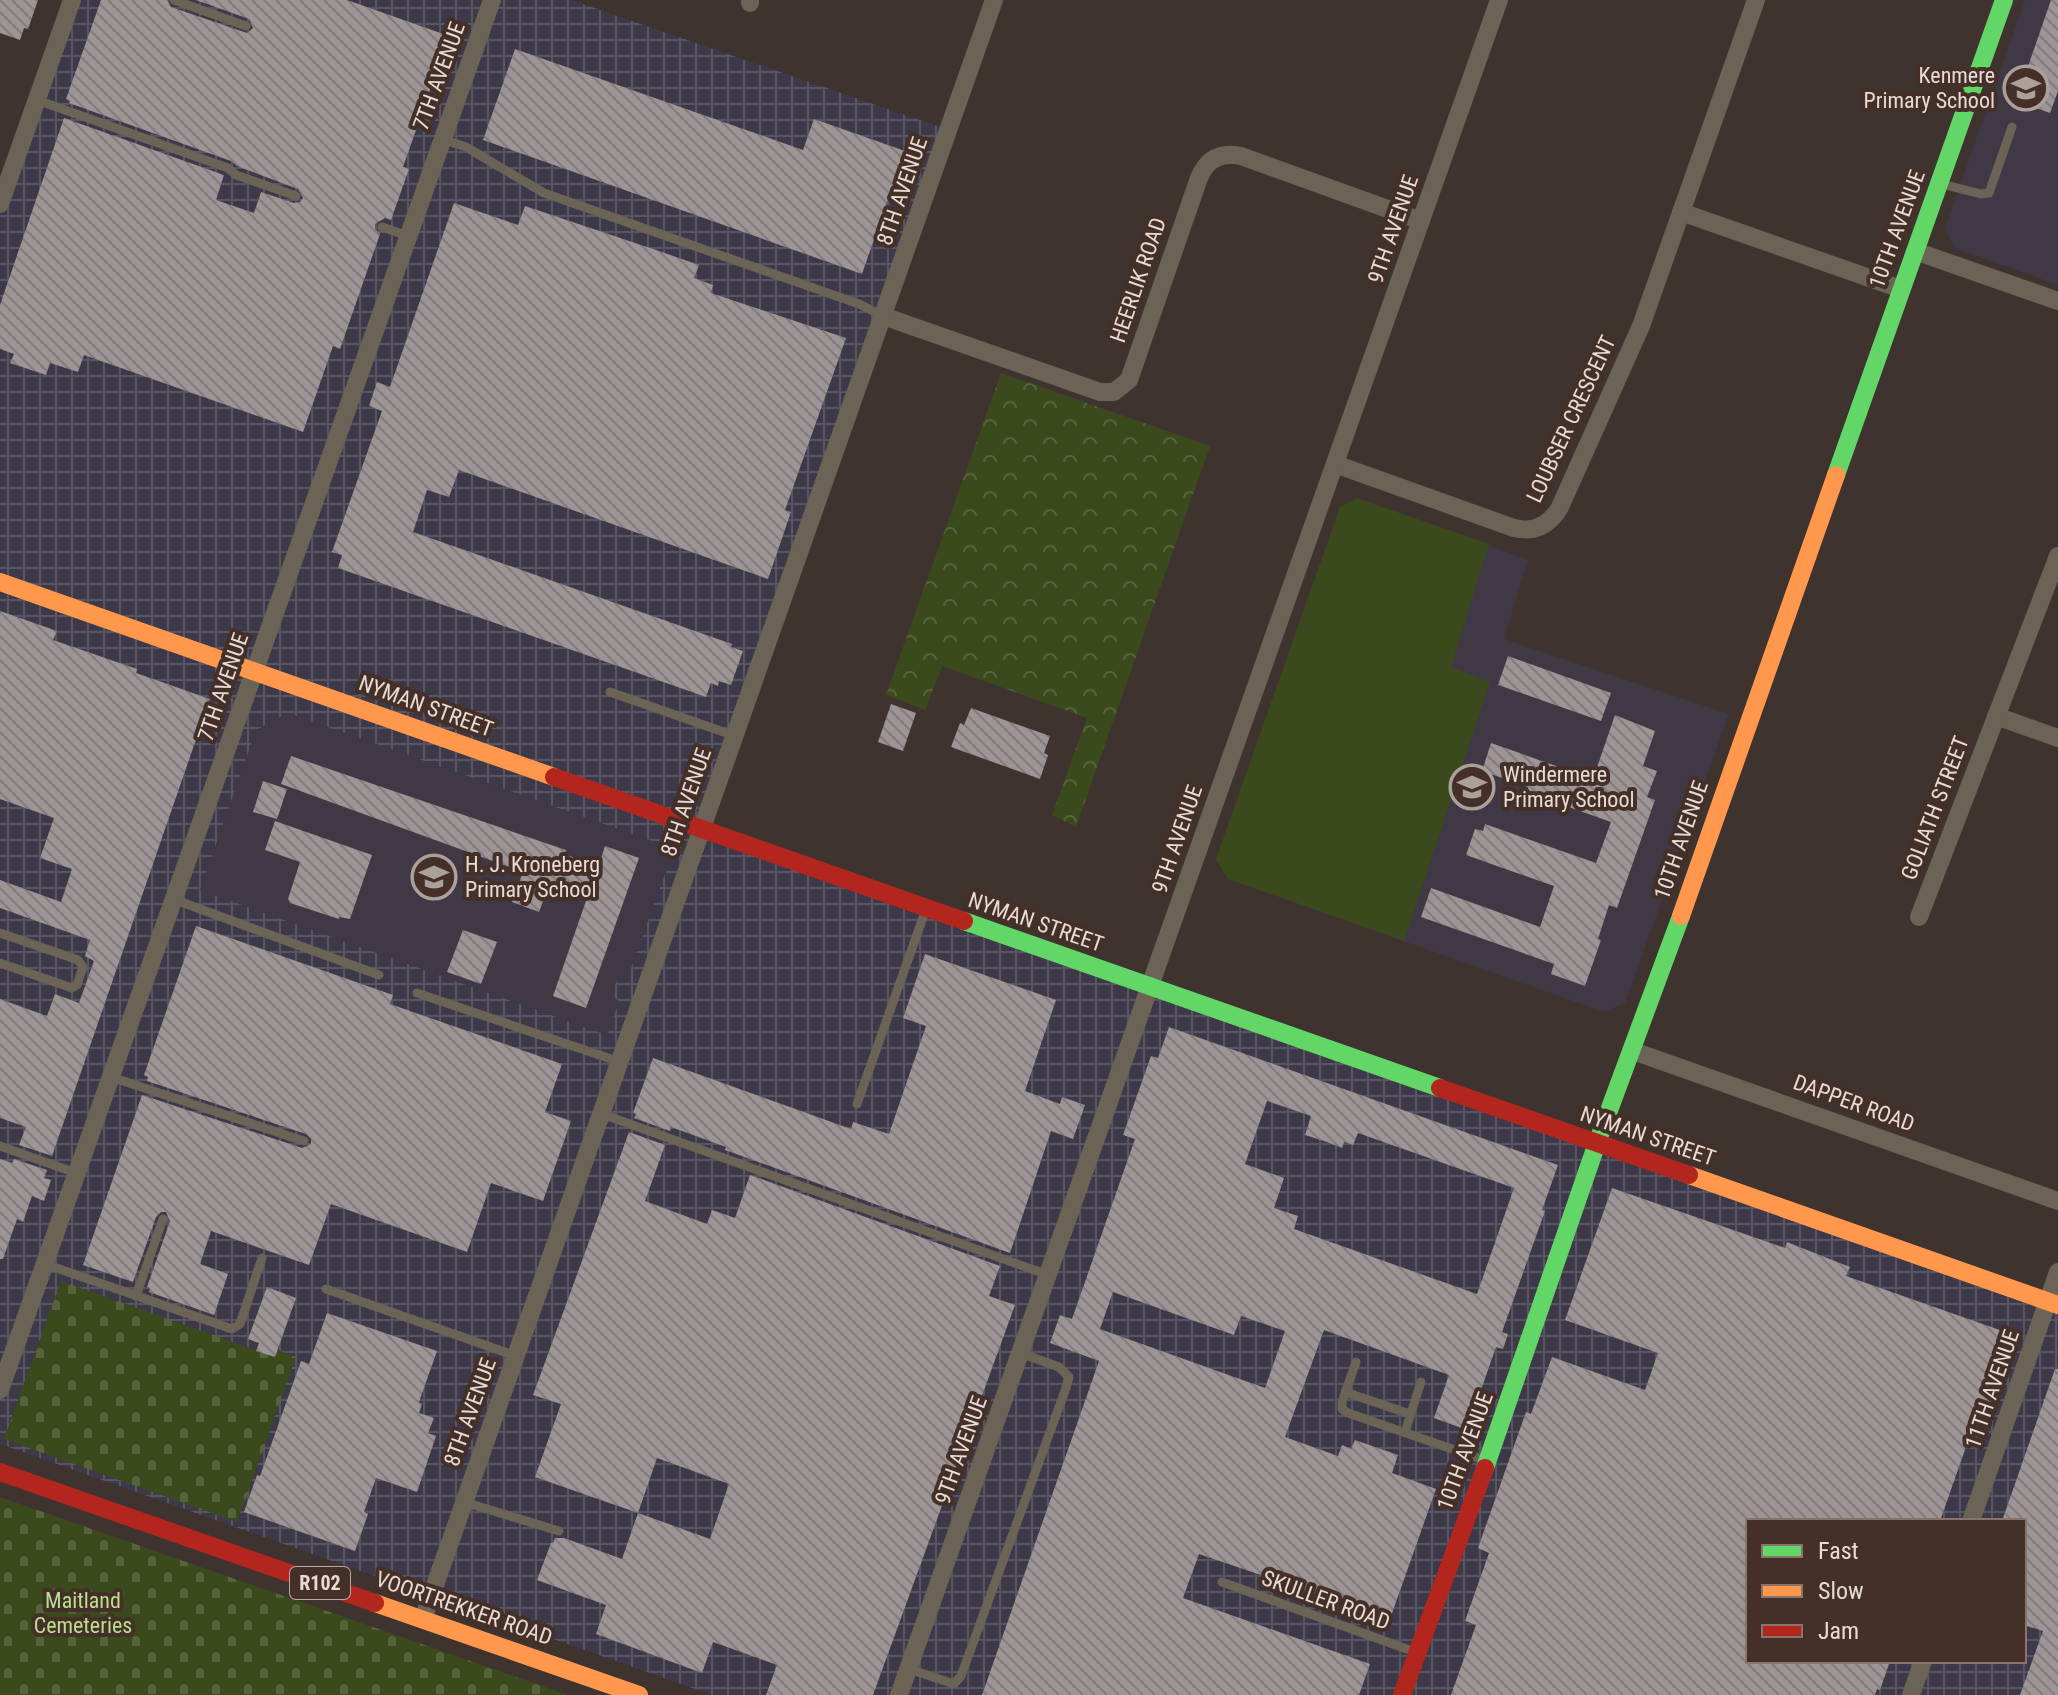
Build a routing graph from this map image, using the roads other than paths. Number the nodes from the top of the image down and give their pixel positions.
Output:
1 (72, 0) edge
2 (174, 0) edge
3 (492, 0) edge
4 (994, 0) edge
5 (1499, 0) edge
6 (1756, 0) edge
7 (2004, 0) edge
8 (246, 26) dead end
9 (37, 100) junction
10 (2012, 127) dead end
11 (442, 139) junction
12 (1939, 183) junction
13 (296, 196) dead end
14 (0, 202) edge
15 (1681, 212) junction
16 (1421, 221) junction
17 (382, 227) dead end
18 (408, 236) junction
19 (1915, 251) junction
20 (1901, 289) junction
21 (2058, 301) edge
22 (883, 316) junction
23 (1335, 464) junction
24 (2058, 556) edge
25 (0, 582) edge
26 (254, 671) junction
27 (610, 692) dead end
28 (1996, 716) junction
29 (735, 736) junction
30 (2058, 738) edge
31 (702, 830) junction
32 (173, 899) junction
33 (926, 909) junction
34 (1919, 917) dead end
35 (0, 933) edge
36 (0, 963) edge
37 (379, 975) dead end
38 (1150, 987) junction
39 (417, 993) dead end
40 (1633, 1051) junction
41 (620, 1062) junction
42 (111, 1077) junction
43 (857, 1104) dead end
44 (602, 1114) junction
45 (304, 1141) dead end
46 (1597, 1143) junction
47 (0, 1146) edge
48 (76, 1173) junction
49 (2058, 1201) edge
50 (163, 1219) dead end
51 (262, 1258) dead end
52 (45, 1264) junction
53 (2058, 1272) edge
54 (1048, 1275) junction
55 (326, 1289) dead end
56 (136, 1296) junction
57 (2053, 1303) edge
58 (1020, 1353) junction
59 (516, 1356) junction
60 (1356, 1362) dead end
61 (1421, 1382) dead end
62 (0, 1390) edge
63 (1345, 1392) junction
64 (1410, 1414) junction
65 (1405, 1432) junction
66 (1487, 1461) junction
67 (0, 1472) edge
68 (464, 1502) junction
69 (1972, 1519) edge
70 (559, 1531) dead end
71 (1222, 1582) dead end
72 (423, 1619) junction
73 (1417, 1653) junction
74 (1922, 1663) edge
75 (909, 1669) junction
76 (639, 1695) edge
77 (899, 1695) edge
78 (1402, 1695) edge
79 (1911, 1695) edge

1 - 9 street
2 - 8 lane
3 - 11 street, 7TH AVENUE
4 - 22 street, 8TH AVENUE
5 - 16 street, 9TH AVENUE
6 - 15 street, LOUBSER CRESCENT
7 - 12 street, 10TH AVENUE
9 - 13 lane
9 - 14 street
10 - 12 lane
11 - 18 street, 7TH AVENUE
11 - 22 lane
12 - 19 street, 10TH AVENUE
15 - 20 street
15 - 23 street, LOUBSER CRESCENT
16 - 22 street, HEERLIK ROAD
16 - 23 street, 9TH AVENUE
17 - 18 lane
18 - 26 street, 7TH AVENUE
19 - 20 street, 10TH AVENUE
19 - 21 street
20 - 40 street, 10TH AVENUE
22 - 29 street, 8TH AVENUE
23 - 38 street, 9TH AVENUE
24 - 28 street, GOLIATH STREET
25 - 26 street, NYMAN STREET
26 - 31 street, NYMAN STREET
26 - 32 street, 7TH AVENUE
27 - 29 lane
28 - 30 street
28 - 34 street, GOLIATH STREET
29 - 31 street, 8TH AVENUE
31 - 33 street, NYMAN STREET
31 - 41 street, 8TH AVENUE
32 - 37 lane
32 - 42 street, 7TH AVENUE
33 - 38 street, NYMAN STREET
33 - 43 lane
35 - 36 lane
38 - 46 street, NYMAN STREET
38 - 54 street, 9TH AVENUE
39 - 41 lane
40 - 46 street, 10TH AVENUE
40 - 49 street, DAPPER ROAD
41 - 44 street, 8TH AVENUE
42 - 45 lane
42 - 48 street, 7TH AVENUE
44 - 54 lane
44 - 59 street, 8TH AVENUE
46 - 57 street, NYMAN STREET
46 - 66 street, 10TH AVENUE
47 - 48 lane
48 - 52 street, 7TH AVENUE
50 - 56 lane
51 - 56 lane
52 - 56 lane
52 - 62 street, 7TH AVENUE
53 - 57 street, 11TH AVENUE
54 - 58 street, 9TH AVENUE
55 - 59 lane
57 - 69 street, 11TH AVENUE
58 - 75 street, 9TH AVENUE
58 - 75 lane
59 - 68 street, 8TH AVENUE
60 - 63 lane
61 - 64 lane
63 - 64 lane
63 - 65 lane
64 - 65 lane
65 - 66 lane
66 - 73 street, 10TH AVENUE
67 - 72 street, VOORTREKKER ROAD / R102
68 - 70 lane
68 - 72 street, 8TH AVENUE
71 - 73 lane, SKULLER ROAD
72 - 76 street, VOORTREKKER ROAD / R102
73 - 78 street, 10TH AVENUE
74 - 79 street
75 - 77 street, 9TH AVENUE

